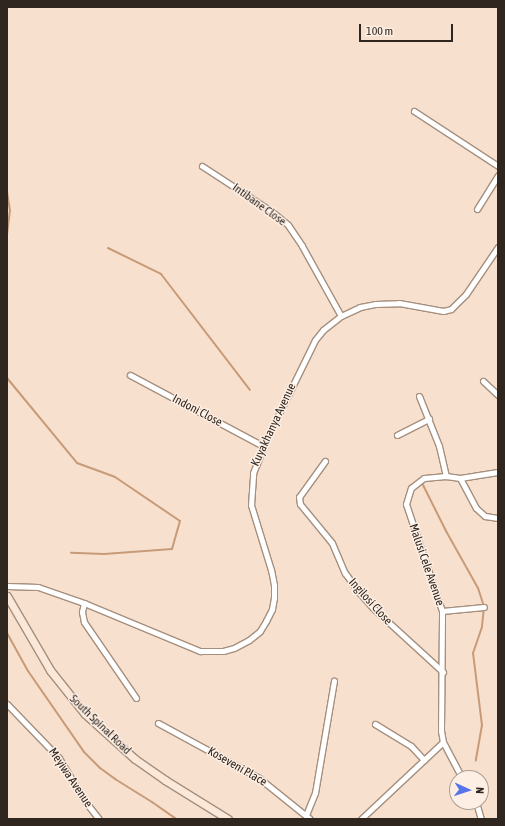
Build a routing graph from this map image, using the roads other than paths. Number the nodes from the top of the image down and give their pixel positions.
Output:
1 (414, 111) dead end
2 (202, 166) dead end
3 (498, 166) edge
4 (498, 175) edge
5 (477, 209) dead end
6 (498, 247) edge
7 (341, 316) junction
8 (130, 375) dead end
9 (483, 381) dead end
10 (498, 395) edge
11 (419, 396) dead end
12 (429, 419) junction
13 (397, 435) dead end
14 (263, 446) junction
15 (325, 461) dead end
16 (498, 472) edge
17 (446, 476) junction
18 (460, 478) junction
19 (498, 518) edge
20 (7, 586) edge
21 (7, 596) edge
22 (84, 603) junction
23 (484, 607) dead end
24 (442, 611) junction
25 (443, 672) junction
26 (334, 681) dead end
27 (136, 698) dead end
28 (7, 704) edge
29 (158, 723) dead end
30 (375, 724) dead end
31 (443, 742) junction
32 (424, 760) junction
33 (458, 770) edge
34 (308, 817) edge
35 (98, 819) edge
36 (228, 819) edge
37 (360, 819) edge

1 - 3 street
2 - 7 street, Intibane Close
4 - 5 street
6 - 7 street, Kuyakhanya Avenue
7 - 14 street, Kuyakhanya Avenue
8 - 14 street, Indoni Close
9 - 10 street
11 - 12 street
12 - 13 street
12 - 17 street
14 - 22 street, Kuyakhanya Avenue
15 - 25 street, Ingilosi Close
16 - 18 street, Malusi Cele Avenue
17 - 18 street, Malusi Cele Avenue
17 - 24 street, Malusi Cele Avenue
18 - 19 street
20 - 22 street, Kuyakhanya Avenue
21 - 36 street, South Spinal Road
22 - 27 street
23 - 24 street
24 - 25 street, Malusi Cele Avenue
25 - 31 street, Malusi Cele Avenue
26 - 34 street
28 - 35 street, Meyiwa Avenue
29 - 34 street, Koseveni Place
30 - 32 street
31 - 32 street
31 - 33 street, Malusi Cele Avenue
32 - 37 street

